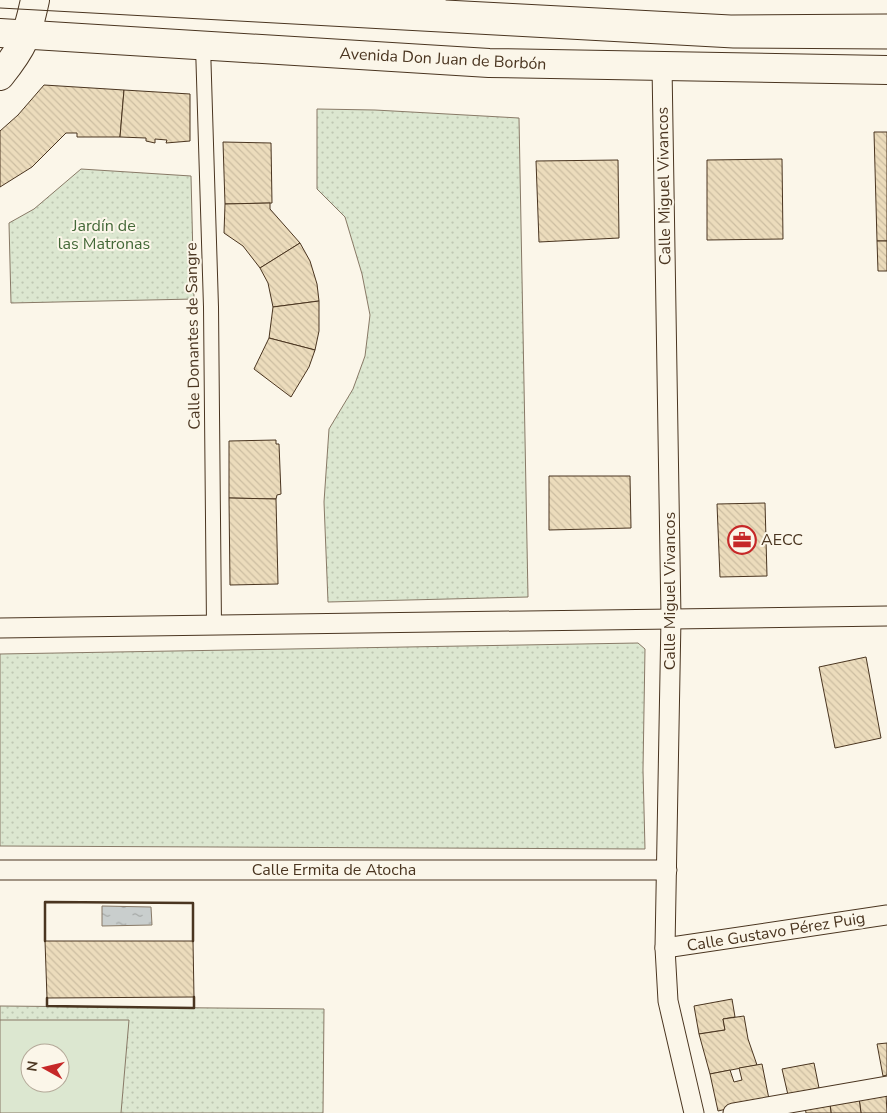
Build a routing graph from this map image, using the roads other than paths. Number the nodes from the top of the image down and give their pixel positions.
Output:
1 (35, 0) edge
2 (0, 34) edge
3 (27, 35) junction
4 (203, 46) junction
5 (662, 66) junction
6 (887, 70) edge
7 (0, 76) edge
8 (887, 616) edge
9 (671, 618) junction
10 (214, 625) junction
11 (0, 628) edge
12 (0, 870) edge
13 (668, 870) junction
14 (887, 915) edge
15 (665, 948) junction
16 (887, 1086) edge
17 (694, 1113) edge
18 (733, 1113) edge

1 - 3 main road
2 - 3 main road, Avenida Don Juan de Borbón
3 - 4 main road, Avenida Don Juan de Borbón
3 - 7 main road
4 - 5 main road, Avenida Don Juan de Borbón
4 - 10 street, Calle Donantes de Sangre
5 - 6 main road, Avenida Don Juan de Borbón
5 - 9 street, Calle Miguel Vivancos
8 - 9 street
9 - 10 street
9 - 13 street, Calle Miguel Vivancos
10 - 11 street
12 - 13 street, Calle Ermita de Atocha
13 - 15 street, Calle Miguel Vivancos
14 - 15 street, Calle Gustavo Pérez Puig
15 - 17 street, Calle Miguel Vivancos
16 - 18 street

